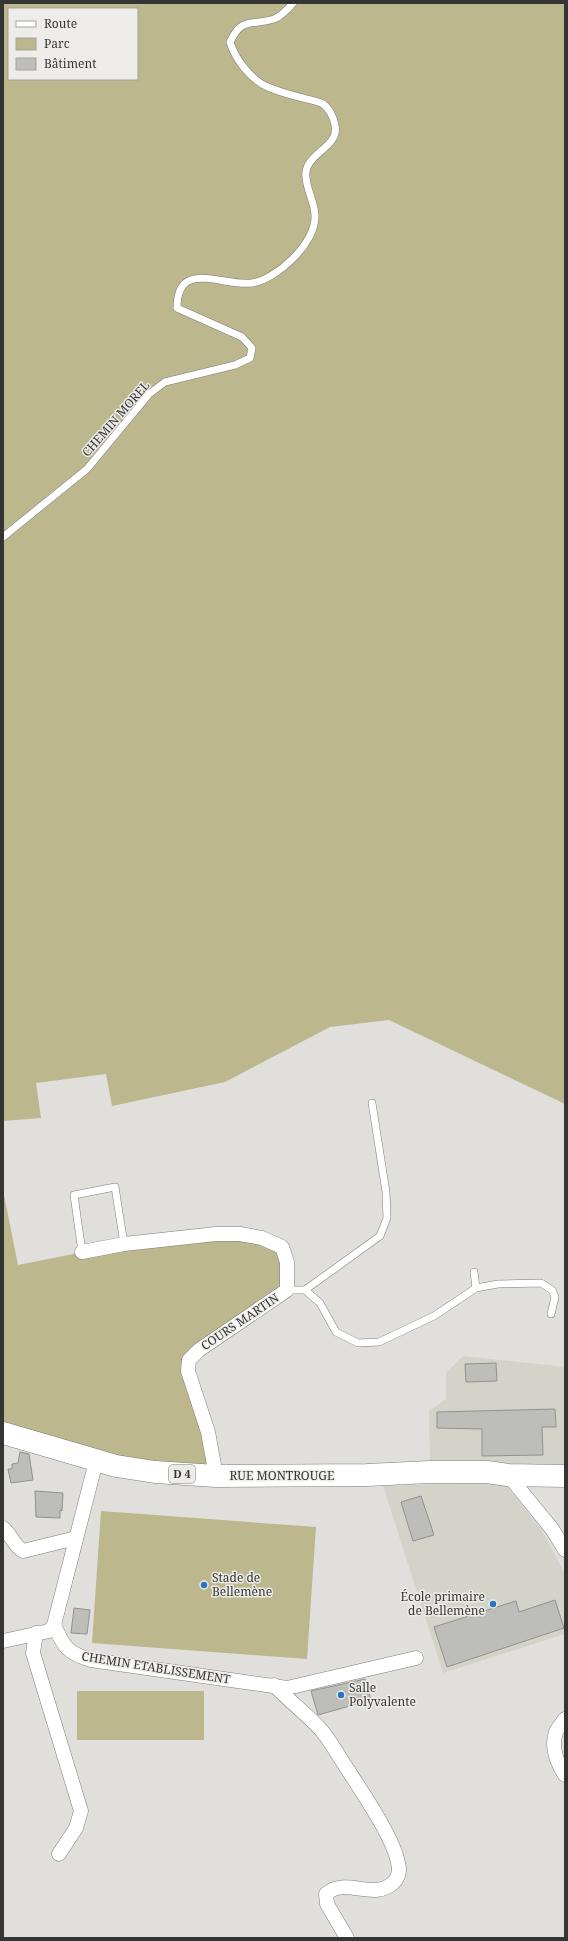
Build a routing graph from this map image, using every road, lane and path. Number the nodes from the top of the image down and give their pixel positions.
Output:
1 (293, 3) edge
2 (3, 537) edge
3 (372, 1103) dead end
4 (124, 1244) junction
5 (82, 1252) joint
6 (474, 1272) dead end
7 (476, 1288) junction
8 (287, 1290) junction
9 (305, 1290) junction
10 (551, 1314) dead end
11 (3, 1433) edge
12 (93, 1459) junction
13 (508, 1475) junction
14 (216, 1476) junction
15 (565, 1476) edge
16 (3, 1528) edge
17 (76, 1538) junction
18 (565, 1550) edge
19 (54, 1626) junction
20 (36, 1633) junction
21 (3, 1641) edge
22 (416, 1658) dead end
23 (274, 1685) junction
24 (565, 1719) edge
25 (565, 1775) edge
26 (59, 1854) dead end
27 (347, 1938) edge

1 - 2 lane, CHEMIN MOREL
3 - 9 lane
4 - 5 street, COURS MARTIN
4 - 5 lane
4 - 8 street, COURS MARTIN
6 - 7 lane
7 - 9 lane
7 - 10 lane
8 - 9 lane
8 - 14 street, COURS MARTIN
11 - 12 main road, RUE MONTROUGE / D 4
12 - 14 main road, RUE MONTROUGE / D 4
12 - 17 street
13 - 14 main road, RUE MONTROUGE / D 4
13 - 15 main road, RUE MONTROUGE / D 4
13 - 18 street
16 - 17 street
17 - 19 street
19 - 20 street
19 - 23 street, CHEMIN ETABLISSEMENT
20 - 21 street
20 - 26 street
22 - 23 street, CHEMIN ETABLISSEMENT
23 - 27 street
24 - 25 street

